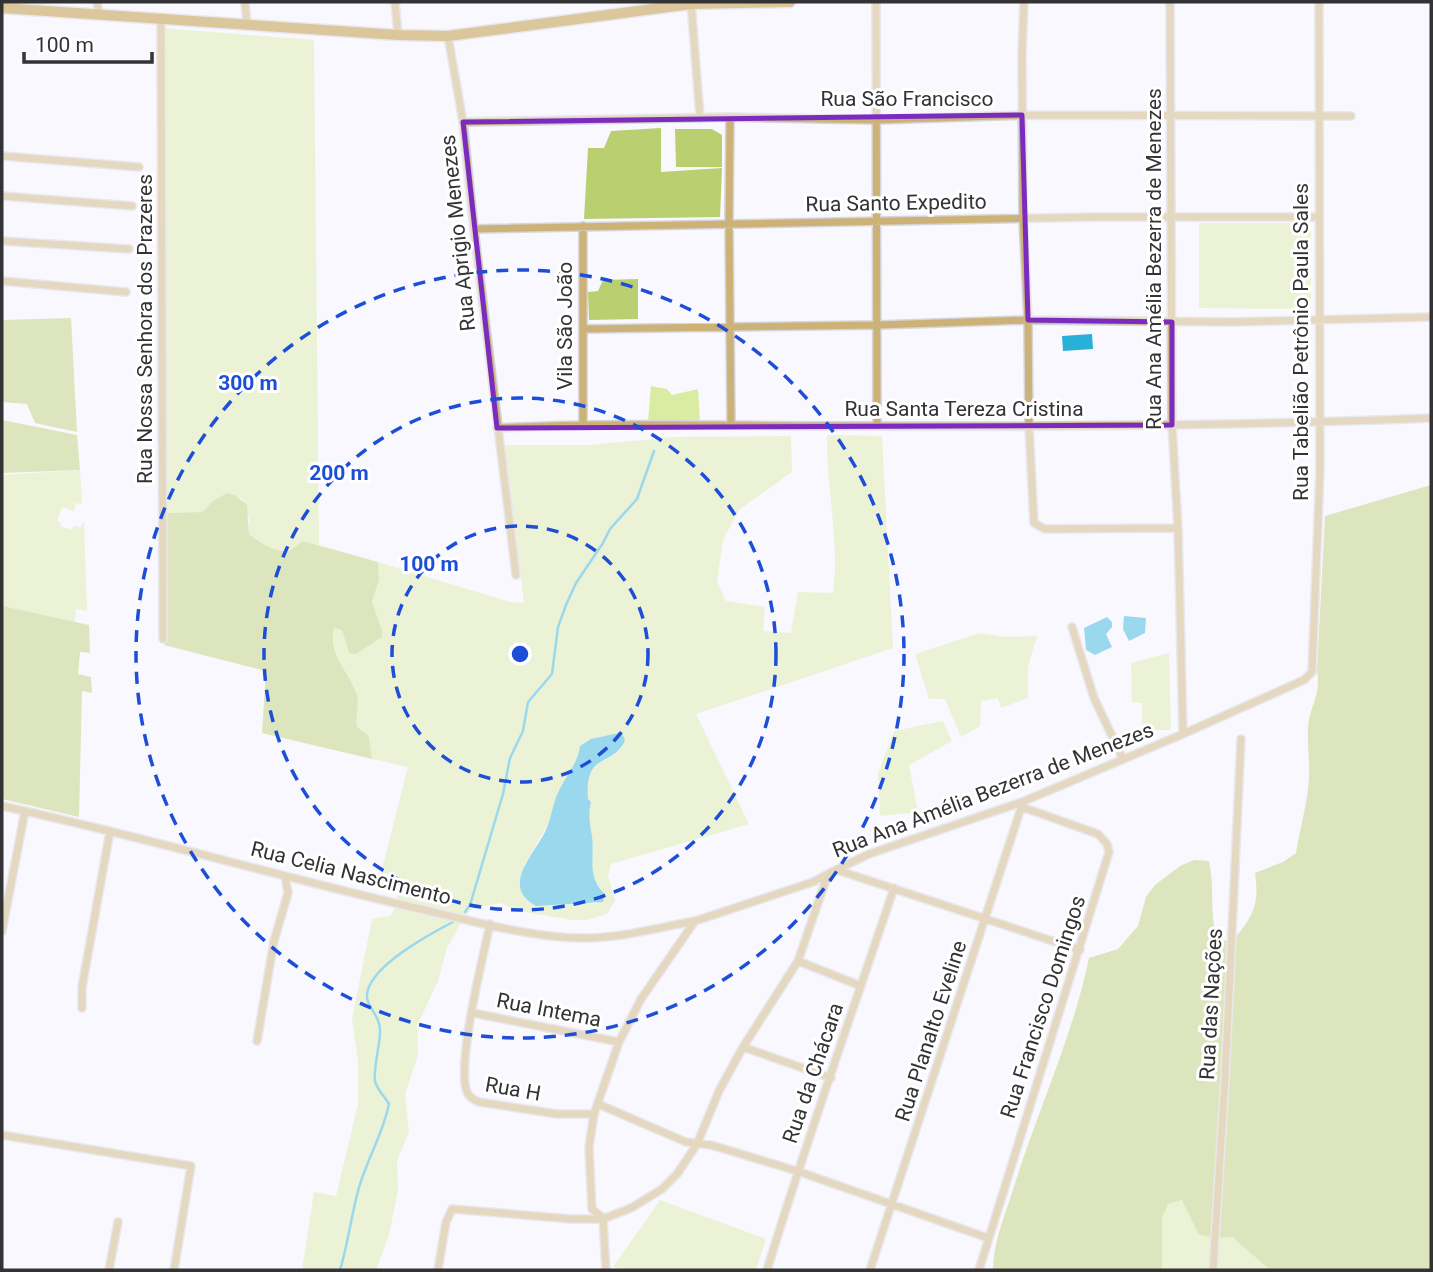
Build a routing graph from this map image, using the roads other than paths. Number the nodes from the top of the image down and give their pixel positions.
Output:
1 (97, 2) edge
2 (245, 2) edge
3 (395, 2) edge
4 (790, 2) edge
5 (876, 2) edge
6 (1024, 2) edge
7 (1170, 2) edge
8 (1319, 2) edge
9 (691, 3) edge
10 (2, 8) edge
11 (99, 15) junction
12 (161, 19) junction
13 (247, 24) junction
14 (398, 35) junction
15 (448, 36) junction
16 (1022, 116) junction
17 (1319, 116) junction
18 (1351, 116) dead end
19 (730, 117) junction
20 (1171, 117) junction
21 (700, 118) junction
22 (876, 120) junction
23 (463, 122) junction
24 (2, 156) edge
25 (139, 167) dead end
26 (2, 197) edge
27 (132, 206) dead end
28 (1318, 217) junction
29 (1023, 218) junction
30 (1171, 219) junction
31 (877, 221) junction
32 (729, 224) junction
33 (583, 226) junction
34 (474, 229) junction
35 (2, 241) edge
36 (129, 249) dead end
37 (2, 281) edge
38 (126, 292) dead end
39 (1431, 317) edge
40 (1319, 319) junction
41 (1028, 320) junction
42 (1172, 322) junction
43 (879, 325) junction
44 (731, 327) junction
45 (583, 329) junction
46 (1431, 418) edge
47 (1319, 423) junction
48 (731, 424) junction
49 (1172, 425) junction
50 (583, 426) junction
51 (877, 426) junction
52 (1028, 427) junction
53 (497, 428) junction
54 (1178, 528) junction
55 (516, 575) dead end
56 (1072, 626) dead end
57 (163, 639) dead end
58 (1183, 734) junction
59 (1241, 739) dead end
60 (1123, 759) junction
61 (1022, 804) junction
62 (2, 806) edge
63 (25, 811) junction
64 (110, 831) junction
65 (837, 870) junction
66 (828, 874) junction
67 (285, 877) junction
68 (894, 888) junction
69 (695, 920) junction
70 (986, 920) junction
71 (490, 924) junction
72 (2, 931) edge
73 (1080, 950) junction
74 (798, 961) junction
75 (861, 986) junction
76 (82, 1008) dead end
77 (473, 1013) junction
78 (257, 1041) dead end
79 (619, 1042) junction
80 (743, 1047) junction
81 (831, 1078) junction
82 (598, 1104) junction
83 (594, 1114) junction
84 (2, 1135) edge
85 (697, 1144) junction
86 (797, 1171) junction
87 (893, 1204) junction
88 (603, 1219) junction
89 (118, 1222) dead end
90 (988, 1238) junction
91 (109, 1270) edge
92 (174, 1270) edge
93 (438, 1270) edge
94 (606, 1270) edge
95 (767, 1270) edge
96 (870, 1270) edge
97 (979, 1270) edge
98 (1213, 1270) edge

1 - 11 street
2 - 13 street
3 - 14 street
4 - 9 main road
5 - 22 street
6 - 16 street
7 - 20 street, Rua Ana Amélia Bezerra de Menezes
8 - 17 street, Rua Tabelião Petrônio Paula Sales
9 - 15 main road
9 - 21 street
10 - 11 main road
11 - 12 main road
12 - 13 main road
12 - 57 street, Rua Nossa Senhora dos Prazeres
13 - 14 main road
14 - 15 main road
15 - 23 street, Rua Aprigio Menezes
16 - 20 street, Rua São Francisco
16 - 22 street, Rua São Francisco
16 - 29 street
17 - 18 street, Rua São Francisco
17 - 20 street, Rua São Francisco
17 - 28 street, Rua Tabelião Petrônio Paula Sales
19 - 21 street, Rua São Francisco
19 - 22 street, Rua São Francisco
19 - 32 street
20 - 30 street, Rua Ana Amélia Bezerra de Menezes
21 - 23 street, Rua São Francisco
22 - 31 street
23 - 34 street, Rua Aprigio Menezes
24 - 25 street
26 - 27 street
28 - 30 street, Rua Santo Expedito
28 - 40 street, Rua Tabelião Petrônio Paula Sales
29 - 30 street, Rua Santo Expedito
29 - 31 street, Rua Santo Expedito
29 - 41 street
30 - 42 street, Rua Ana Amélia Bezerra de Menezes
31 - 32 street, Rua Santo Expedito
31 - 43 street
32 - 33 street, Rua Santo Expedito
32 - 44 street
33 - 34 street, Rua Santo Expedito
33 - 45 street, Vila São João
34 - 53 street, Rua Aprigio Menezes
35 - 36 street
37 - 38 street
39 - 40 street
40 - 42 street
40 - 47 street, Rua Tabelião Petrônio Paula Sales
41 - 42 street
41 - 43 street
41 - 52 street
42 - 49 street, Rua Ana Amélia Bezerra de Menezes
43 - 44 street
43 - 51 street
44 - 45 street
44 - 48 street
45 - 50 street, Vila São João
46 - 47 street, Rua Santa Tereza Cristina
47 - 49 street, Rua Santa Tereza Cristina
47 - 58 street, Rua Tabelião Petrônio Paula Sales
48 - 50 street, Rua Santa Tereza Cristina
48 - 51 street, Rua Santa Tereza Cristina
49 - 52 street, Rua Santa Tereza Cristina
49 - 54 street, Rua Ana Amélia Bezerra de Menezes
50 - 53 street, Rua Santa Tereza Cristina
51 - 52 street, Rua Santa Tereza Cristina
52 - 54 street
53 - 55 street, Rua Aprigio Menezes
54 - 58 street, Rua Ana Amélia Bezerra de Menezes
56 - 60 street
58 - 60 street, Rua Ana Amélia Bezerra de Menezes
59 - 98 street, Rua das Nações
60 - 61 street, Rua Ana Amélia Bezerra de Menezes
61 - 65 street, Rua Ana Amélia Bezerra de Menezes
61 - 70 street, Rua Planalto Eveline
61 - 73 street, Rua Francisco Domingos
62 - 63 street, Rua Celia Nascimento
63 - 64 street, Rua Celia Nascimento
63 - 72 street
64 - 67 street, Rua Celia Nascimento
64 - 76 street
65 - 66 street, Rua Ana Amélia Bezerra de Menezes
65 - 68 street
66 - 69 street, Rua Celia Nascimento
66 - 74 street, Rua Ana Amélia Bezerra de Menezes
67 - 71 street, Rua Celia Nascimento
67 - 78 street
68 - 70 street
68 - 75 street, Rua da Chácara
69 - 71 street, Rua Celia Nascimento
69 - 79 street
70 - 73 street
70 - 87 street, Rua Planalto Eveline
71 - 77 street
73 - 90 street, Rua Francisco Domingos
74 - 75 street
74 - 80 street, Rua Ana Amélia Bezerra de Menezes
75 - 81 street, Rua da Chácara
77 - 79 street, Rua Intema
77 - 83 street, Rua H
79 - 82 street
80 - 81 street
80 - 85 street, Rua Ana Amélia Bezerra de Menezes
81 - 86 street, Rua da Chácara
82 - 83 street
82 - 85 street
83 - 88 street
84 - 92 street
85 - 86 street
85 - 88 street, Rua Ana Amélia Bezerra de Menezes
86 - 87 street
86 - 95 street, Rua da Chácara
87 - 90 street
87 - 96 street, Rua Planalto Eveline
88 - 93 street, Rua Ana Amélia Bezerra de Menezes
88 - 94 street
89 - 91 street
90 - 97 street, Rua Francisco Domingos

